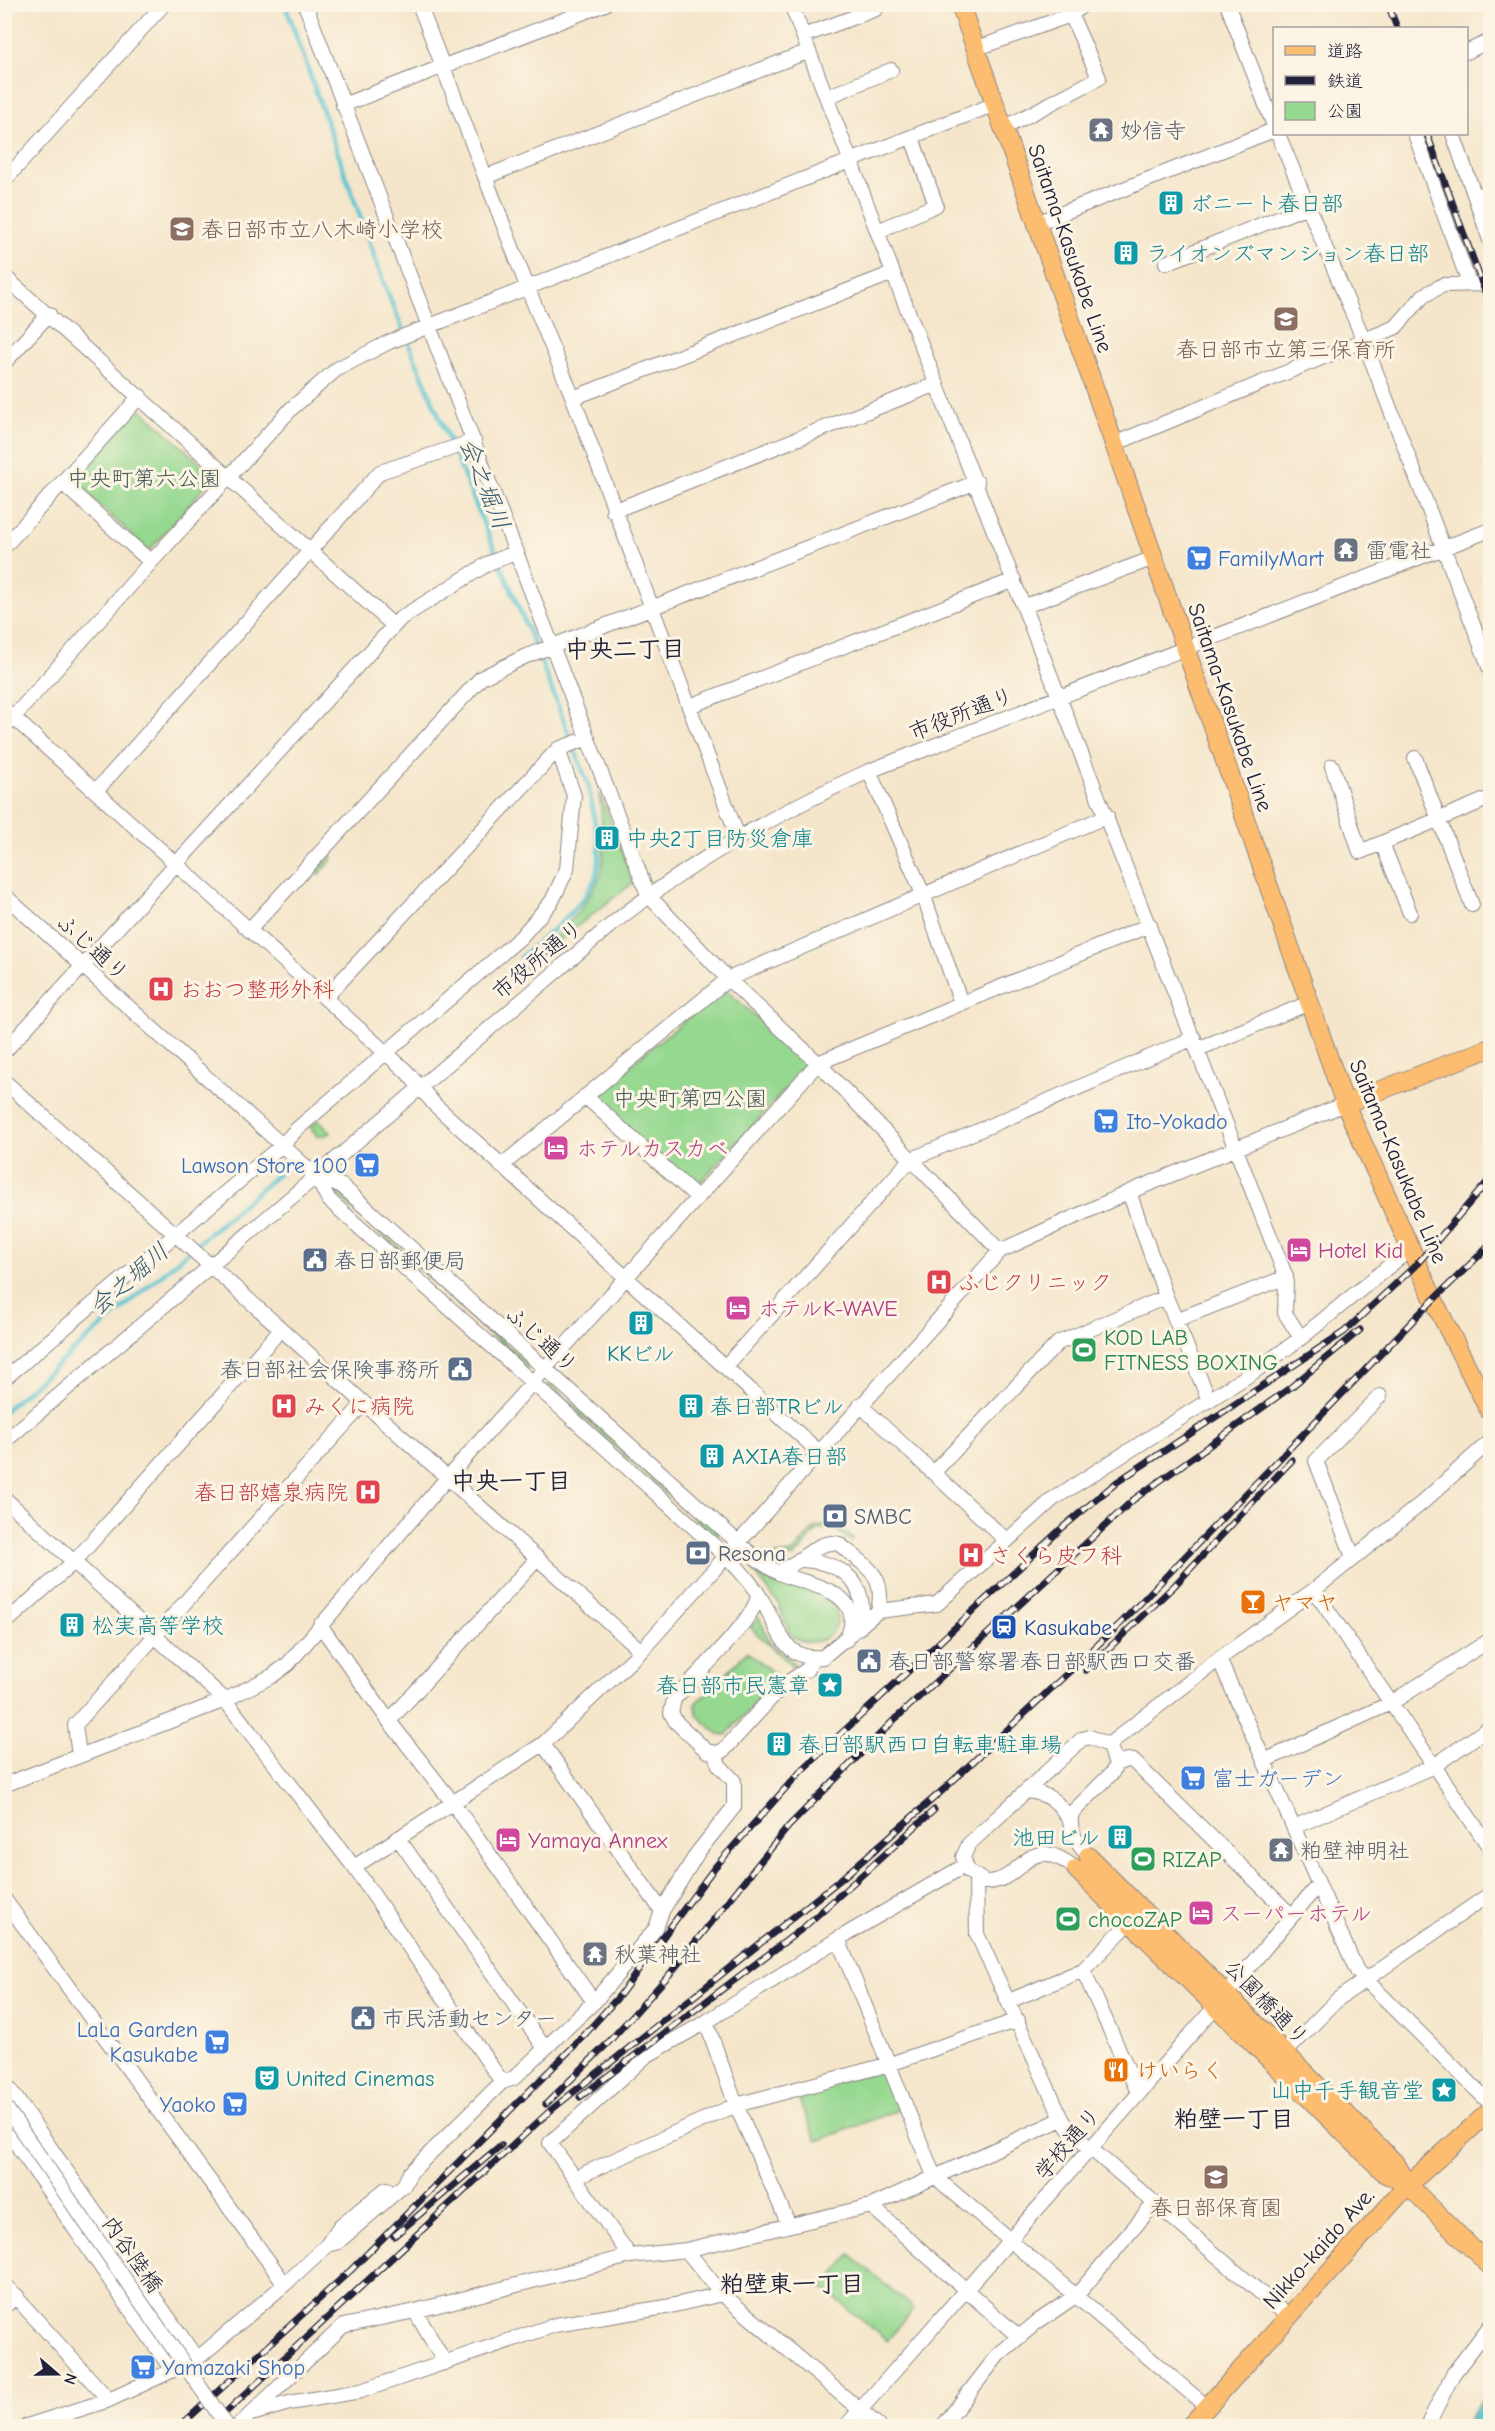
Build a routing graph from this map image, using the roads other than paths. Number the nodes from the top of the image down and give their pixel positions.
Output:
1 (164, 4) edge
2 (305, 4) edge
3 (419, 4) edge
4 (605, 4) edge
5 (791, 4) edge
6 (960, 4) edge
7 (1084, 4) edge
8 (1227, 4) edge
9 (876, 9) dead end
10 (1071, 15) junction
11 (804, 36) junction
12 (1491, 41) edge
13 (975, 49) junction
14 (809, 51) junction
15 (1468, 52) edge
16 (443, 68) junction
17 (891, 70) dead end
18 (827, 97) junction
19 (995, 104) junction
20 (343, 105) junction
21 (1273, 123) edge
22 (1004, 128) junction
23 (1273, 129) edge
24 (1278, 135) edge
25 (1415, 135) edge
26 (1453, 135) edge
27 (912, 138) junction
28 (852, 162) junction
29 (485, 177) junction
30 (4, 181) edge
31 (1491, 191) edge
32 (1475, 197) junction
33 (1308, 206) junction
34 (1037, 223) junction
35 (878, 231) junction
36 (1491, 240) edge
37 (1167, 263) dead end
38 (894, 273) junction
39 (4, 276) edge
40 (1469, 283) junction
41 (1491, 284) edge
42 (528, 289) junction
43 (49, 314) junction
44 (424, 329) junction
45 (1364, 341) junction
46 (4, 363) edge
47 (937, 384) junction
48 (140, 396) junction
49 (573, 398) junction
50 (470, 442) junction
51 (1114, 444) junction
52 (229, 477) junction
53 (976, 482) junction
54 (62, 483) junction
55 (613, 511) junction
56 (1491, 530) edge
57 (4, 547) edge
58 (1445, 547) junction
59 (310, 550) junction
60 (513, 553) junction
61 (1154, 558) junction
62 (151, 561) junction
63 (1014, 580) junction
64 (1025, 606) junction
65 (652, 608) junction
66 (394, 626) junction
67 (550, 647) junction
68 (1185, 649) junction
69 (1491, 669) edge
70 (1061, 697) junction
71 (690, 706) junction
72 (8, 718) edge
73 (586, 739) junction
74 (561, 748) junction
75 (1415, 758) dead end
76 (1332, 766) dead end
77 (869, 771) junction
78 (96, 791) junction
79 (1491, 798) edge
80 (1107, 816) junction
81 (1437, 820) junction
82 (738, 837) junction
83 (1382, 843) junction
84 (175, 862) junction
85 (923, 894) junction
86 (4, 895) edge
87 (648, 895) junction
88 (1472, 905) dead end
89 (1410, 913) dead end
90 (1150, 925) junction
91 (249, 930) junction
92 (83, 965) junction
93 (728, 979) junction
94 (325, 998) junction
95 (961, 1003) junction
96 (1309, 1003) junction
97 (1196, 1043) junction
98 (1491, 1048) edge
99 (4, 1052) edge
100 (390, 1057) junction
101 (818, 1063) junction
102 (4, 1080) edge
103 (419, 1086) junction
104 (585, 1096) junction
105 (1346, 1104) junction
106 (285, 1148) junction
107 (1236, 1149) junction
108 (910, 1160) junction
109 (501, 1166) junction
110 (311, 1171) junction
111 (1129, 1192) junction
112 (697, 1197) junction
113 (178, 1237) junction
114 (1410, 1249) junction
115 (1000, 1251) junction
116 (206, 1262) junction
117 (626, 1277) junction
118 (1286, 1277) junction
119 (1166, 1297) junction
120 (1176, 1320) junction
121 (281, 1329) junction
122 (1301, 1338) junction
123 (725, 1367) junction
124 (544, 1369) junction
125 (4, 1379) edge
126 (533, 1383) junction
127 (1380, 1396) dead end
128 (1209, 1400) junction
129 (363, 1404) junction
130 (860, 1406) junction
131 (1491, 1412) edge
132 (1491, 1441) edge
133 (4, 1442) edge
134 (819, 1452) junction
135 (934, 1472) junction
136 (448, 1477) junction
137 (4, 1498) edge
138 (1006, 1540) junction
139 (737, 1542) junction
140 (725, 1555) junction
141 (1353, 1557) junction
142 (538, 1558) junction
143 (803, 1560) junction
144 (74, 1562) junction
145 (778, 1572) junction
146 (1314, 1590) junction
147 (758, 1594) junction
148 (878, 1611) junction
149 (4, 1624) edge
150 (320, 1625) junction
151 (861, 1628) junction
152 (156, 1635) junction
153 (1491, 1640) edge
154 (845, 1641) junction
155 (641, 1651) junction
156 (813, 1658) junction
157 (1219, 1659) junction
158 (225, 1700) junction
159 (1390, 1703) junction
160 (389, 1721) junction
161 (1491, 1727) edge
162 (543, 1744) junction
163 (1108, 1745) junction
164 (715, 1753) junction
165 (79, 1756) junction
166 (1266, 1760) junction
167 (1116, 1764) junction
168 (1434, 1766) junction
169 (4, 1785) edge
170 (1026, 1791) junction
171 (453, 1803) junction
172 (1070, 1821) junction
173 (1294, 1827) junction
174 (398, 1838) junction
175 (1491, 1848) edge
176 (1082, 1862) junction
177 (964, 1866) junction
178 (354, 1867) junction
179 (976, 1879) junction
180 (1318, 1885) junction
181 (1491, 1894) edge
182 (4, 1899) edge
183 (662, 1911) junction
184 (1292, 1916) junction
185 (1130, 1922) junction
186 (838, 1938) junction
187 (1083, 1970) junction
188 (1365, 1980) junction
189 (1221, 2000) junction
190 (1009, 2001) junction
191 (594, 2002) junction
192 (1018, 2020) junction
193 (706, 2022) junction
194 (544, 2047) junction
195 (1284, 2054) junction
196 (890, 2064) junction
197 (4, 2081) edge
198 (502, 2082) junction
199 (1138, 2092) junction
200 (1491, 2103) edge
201 (4, 2105) edge
202 (736, 2105) junction
203 (1491, 2111) edge
204 (1062, 2119) junction
205 (4, 2126) edge
206 (1090, 2148) junction
207 (934, 2176) junction
208 (577, 2177) junction
209 (1408, 2185) junction
210 (1154, 2204) junction
211 (871, 2206) junction
212 (789, 2225) junction
213 (1008, 2241) junction
214 (686, 2250) junction
215 (630, 2256) junction
216 (1491, 2266) edge
217 (4, 2284) edge
218 (285, 2284) junction
219 (966, 2290) junction
220 (722, 2294) junction
221 (1077, 2295) junction
222 (17, 2296) junction
223 (4, 2307) edge
224 (415, 2311) junction
225 (1288, 2316) junction
226 (1491, 2326) edge
227 (1019, 2337) junction
228 (197, 2359) junction
229 (445, 2363) junction
230 (172, 2370) junction
231 (109, 2400) junction
232 (1207, 2407) junction
233 (860, 2411) junction
234 (246, 2422) edge
235 (27, 2427) edge
236 (227, 2427) edge
237 (846, 2427) edge
238 (879, 2427) edge
239 (943, 2427) edge
240 (1190, 2427) edge
241 (1427, 2427) edge

1 - 30 street
2 - 20 street
3 - 16 street
4 - 16 street
5 - 11 street
6 - 13 main road, Saitama-Kasukabe Line
7 - 10 street
8 - 21 street
9 - 11 street
10 - 13 street
10 - 22 street
11 - 14 street
12 - 15 street
13 - 19 main road, Saitama-Kasukabe Line
14 - 18 street
14 - 29 street
16 - 20 street
16 - 29 street
17 - 18 street
18 - 28 street
19 - 22 main road, Saitama-Kasukabe Line
19 - 27 street
20 - 44 street
22 - 34 main road, Saitama-Kasukabe Line
23 - 34 street
24 - 33 street
25 - 40 street
26 - 32 street
27 - 28 street
27 - 35 street
28 - 35 street
28 - 42 street
29 - 42 street
31 - 32 street
32 - 36 street
33 - 37 street
33 - 45 street
34 - 51 main road, Saitama-Kasukabe Line
35 - 38 street
38 - 47 street
38 - 49 street
39 - 43 street
40 - 41 street
40 - 45 street
42 - 44 street
42 - 49 street
43 - 46 street
43 - 48 street
44 - 50 street
44 - 52 street
45 - 51 street
45 - 58 street
47 - 53 street
47 - 55 street
48 - 52 street
48 - 54 street
49 - 55 street
50 - 59 street
50 - 60 street
51 - 61 main road, Saitama-Kasukabe Line
52 - 59 street
52 - 62 street
53 - 63 street
53 - 65 street
54 - 57 street
54 - 62 street
55 - 65 street
56 - 58 street, 市役所通り
58 - 68 street, 市役所通り
58 - 69 street
59 - 66 street
59 - 78 street
60 - 66 street
60 - 67 street
61 - 64 street
61 - 68 main road, Saitama-Kasukabe Line
62 - 72 street
63 - 64 street
63 - 71 street
64 - 70 street
65 - 67 street
65 - 71 street
66 - 84 street
67 - 73 street
67 - 91 street
68 - 70 street, 市役所通り
68 - 96 main road, Saitama-Kasukabe Line
70 - 77 street, 市役所通り
70 - 80 street
71 - 82 street
72 - 78 street
73 - 74 street
73 - 87 street
74 - 94 street
74 - 100 street
75 - 81 street
76 - 83 street
77 - 82 street, 市役所通り
77 - 85 street
78 - 84 street
79 - 81 street
80 - 85 street
80 - 90 street
81 - 83 street
81 - 88 street
82 - 87 street, 市役所通り
83 - 89 street
84 - 91 street
84 - 92 street
85 - 93 street
85 - 95 street
86 - 92 street, ふじ通り
87 - 93 street
87 - 103 street, 市役所通り
90 - 95 street
90 - 97 street
91 - 94 street
92 - 99 street
92 - 106 street, ふじ通り
93 - 101 street
93 - 104 street
94 - 100 street
95 - 101 street
96 - 97 street
96 - 105 main road, Saitama-Kasukabe Line
97 - 107 street
97 - 108 street
98 - 105 main road
100 - 103 street
100 - 106 street
101 - 108 street
101 - 112 street
102 - 113 street
103 - 109 street
103 - 110 street, 市役所通り
104 - 109 street
104 - 112 street
105 - 107 street
105 - 114 main road, Saitama-Kasukabe Line
106 - 110 street, ふじ通り
106 - 113 street
107 - 111 street
107 - 118 street
108 - 115 street
108 - 123 street
109 - 117 street
110 - 116 street, 市役所通り
110 - 124 street, ふじ通り
110 - 126 street, ふじ通り
111 - 115 street
111 - 119 street
112 - 117 street
113 - 116 street
113 - 125 street
114 - 122 street
114 - 131 main road, Saitama-Kasukabe Line
115 - 130 street
116 - 121 street
116 - 133 street, 市役所通り
117 - 123 street
117 - 124 street
118 - 120 street
118 - 122 street
119 - 120 street
119 - 135 street
120 - 128 street
121 - 129 street
121 - 144 street
122 - 128 street
123 - 134 street
124 - 126 street
124 - 139 street, ふじ通り
126 - 136 street
126 - 140 street, ふじ通り
127 - 141 street
128 - 138 street
129 - 136 street
129 - 152 street
130 - 134 street
130 - 135 street
132 - 141 street
134 - 139 street
135 - 138 street
136 - 142 street
136 - 150 street
137 - 144 street
138 - 148 street
139 - 140 street
139 - 145 street, ふじ通り
140 - 147 street, ふじ通り
140 - 155 street
141 - 146 street
142 - 155 street
142 - 160 street
143 - 145 street
143 - 148 street
143 - 151 street
144 - 149 street
144 - 152 street
145 - 154 street, ふじ通り
146 - 157 street
146 - 159 street
147 - 156 street, ふじ通り
147 - 164 street
148 - 151 street
150 - 158 street
150 - 160 street
151 - 154 street
152 - 158 street
152 - 165 street
153 - 159 street
154 - 156 street
155 - 162 street
156 - 164 street
157 - 163 street
157 - 166 street
158 - 165 street
158 - 178 street
159 - 166 street
159 - 168 street
160 - 171 street
161 - 168 street
162 - 171 street
162 - 183 street
163 - 167 street
163 - 170 street
164 - 183 street
165 - 169 street
166 - 173 street
167 - 172 street
167 - 184 street
168 - 173 street
168 - 175 street
170 - 172 street
170 - 177 street
171 - 174 street
171 - 191 street
172 - 176 street
173 - 180 street
174 - 178 street
174 - 194 street
176 - 179 street
176 - 185 main road, 公園橋通り
176 - 189 main road, 公園橋通り
177 - 179 street
177 - 186 street
178 - 198 street
179 - 190 street
180 - 184 street, 学校通り
180 - 188 street
181 - 188 street
182 - 218 street
183 - 191 street
184 - 189 street, 学校通り
185 - 187 street
185 - 189 main road, 公園橋通り
186 - 193 street
186 - 196 street
187 - 190 street
187 - 199 street
188 - 195 street
188 - 200 street
189 - 195 main road, 公園橋通り
189 - 199 street, 学校通り
189 - 209 main road, 公園橋通り
190 - 192 street
191 - 194 street
192 - 196 street
192 - 204 street
193 - 202 street
193 - 208 street
194 - 198 street
195 - 209 main road, 公園橋通り
196 - 202 street
196 - 207 street
197 - 228 street
198 - 218 street
199 - 206 street, 学校通り
201 - 236 street, 内谷陸橋, bridge
202 - 208 street
202 - 212 street
203 - 209 main road, Nikko-kaido Ave.
204 - 206 street
204 - 207 street
205 - 230 street
206 - 210 street
206 - 213 street, 学校通り
207 - 211 street
207 - 213 street
208 - 215 street
209 - 216 main road, 公園橋通り
209 - 225 main road, Nikko-kaido Ave.
210 - 221 street
210 - 225 street
211 - 212 street
211 - 219 street
212 - 214 street
213 - 219 street, 学校通り
213 - 221 street
214 - 215 street
214 - 220 street
215 - 224 street
217 - 222 street
218 - 228 street
219 - 227 street
219 - 233 street, 学校通り
220 - 229 street
220 - 233 street
221 - 227 street
221 - 232 street
222 - 223 street
222 - 231 street
224 - 229 street
224 - 234 street
225 - 232 main road, Nikko-kaido Ave.
226 - 241 street
227 - 239 street
228 - 230 street
229 - 234 street
230 - 231 street
231 - 235 street
232 - 240 main road, Nikko-kaido Ave.
233 - 237 street, 学校通り
233 - 238 street

